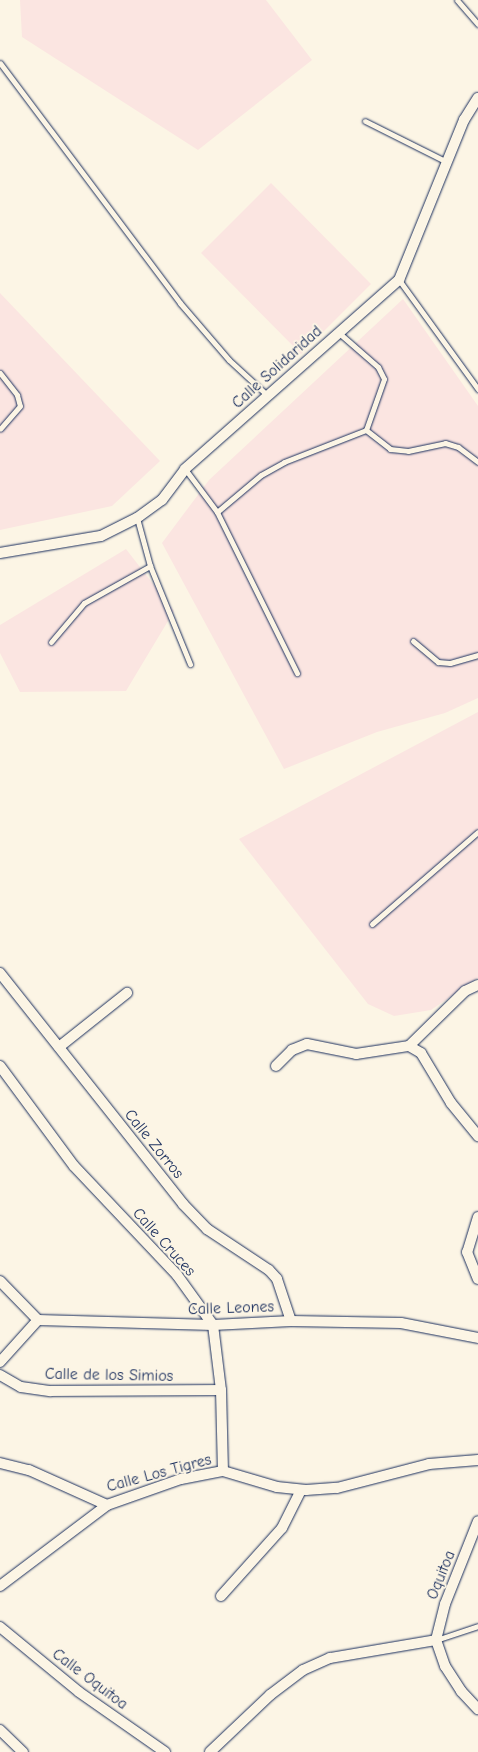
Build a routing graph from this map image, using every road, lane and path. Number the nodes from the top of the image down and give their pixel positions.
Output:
1 (457, 0) edge
2 (478, 24) edge
3 (0, 63) edge
4 (478, 98) edge
5 (365, 121) dead end
6 (448, 162) junction
7 (399, 280) junction
8 (338, 333) junction
9 (0, 373) edge
10 (478, 389) edge
11 (268, 396) junction
12 (0, 429) edge
13 (366, 430) junction
14 (478, 462) edge
15 (185, 469) junction
16 (217, 512) junction
17 (137, 518) junction
18 (0, 553) edge
19 (150, 566) junction
20 (413, 641) dead end
21 (51, 642) dead end
22 (478, 655) edge
23 (190, 664) dead end
24 (296, 673) dead end
25 (478, 832) edge
26 (372, 924) dead end
27 (0, 973) edge
28 (478, 985) edge
29 (126, 993) dead end
30 (409, 1046) junction
31 (59, 1047) junction
32 (0, 1066) edge
33 (276, 1066) dead end
34 (478, 1136) edge
35 (478, 1217) edge
36 (478, 1279) edge
37 (0, 1281) edge
38 (38, 1320) junction
39 (291, 1321) junction
40 (213, 1325) junction
41 (478, 1338) edge
42 (0, 1362) edge
43 (0, 1375) edge
44 (221, 1390) junction
45 (478, 1460) edge
46 (0, 1463) edge
47 (223, 1470) junction
48 (301, 1490) junction
49 (107, 1505) junction
50 (478, 1521) edge
51 (0, 1586) edge
52 (222, 1596) dead end
53 (478, 1626) edge
54 (0, 1627) edge
55 (436, 1640) junction
56 (478, 1709) edge
57 (0, 1730) edge
58 (23, 1752) edge
59 (165, 1752) edge
60 (210, 1752) edge

1 - 2 lane
3 - 11 lane
4 - 6 street, Calle Solidaridad
5 - 6 lane
6 - 7 street, Calle Solidaridad
7 - 8 street, Calle Solidaridad
7 - 10 lane
8 - 11 street, Calle Solidaridad
8 - 13 lane
9 - 12 lane
11 - 15 street, Calle Solidaridad
13 - 14 lane
13 - 16 lane
15 - 16 lane
15 - 17 street, Calle Solidaridad
16 - 24 lane
17 - 18 street, Calle Solidaridad
17 - 19 lane
19 - 21 lane
19 - 23 lane
20 - 22 lane
25 - 26 lane
27 - 31 street, Calle Zorros
28 - 30 street
29 - 31 street
30 - 33 street
30 - 34 street
31 - 39 street, Calle Zorros
32 - 40 street, Calle Cruces
35 - 36 street
37 - 38 street
38 - 40 street, Calle Leones
38 - 42 street
39 - 40 street, Calle Leones
39 - 41 street, Calle Leones
40 - 44 street, Calle Cruces
43 - 44 street, Calle de los Simios
44 - 47 street, Calle Cruces
45 - 48 street, Calle Los Tigres
46 - 49 street, Calle Los Tigres
47 - 48 street, Calle Los Tigres
47 - 49 street, Calle Los Tigres
48 - 52 street
49 - 51 street
50 - 55 street, Oquitoa
53 - 55 lane
54 - 59 street, Calle Oquitoa
55 - 56 street
55 - 60 street
57 - 58 street

